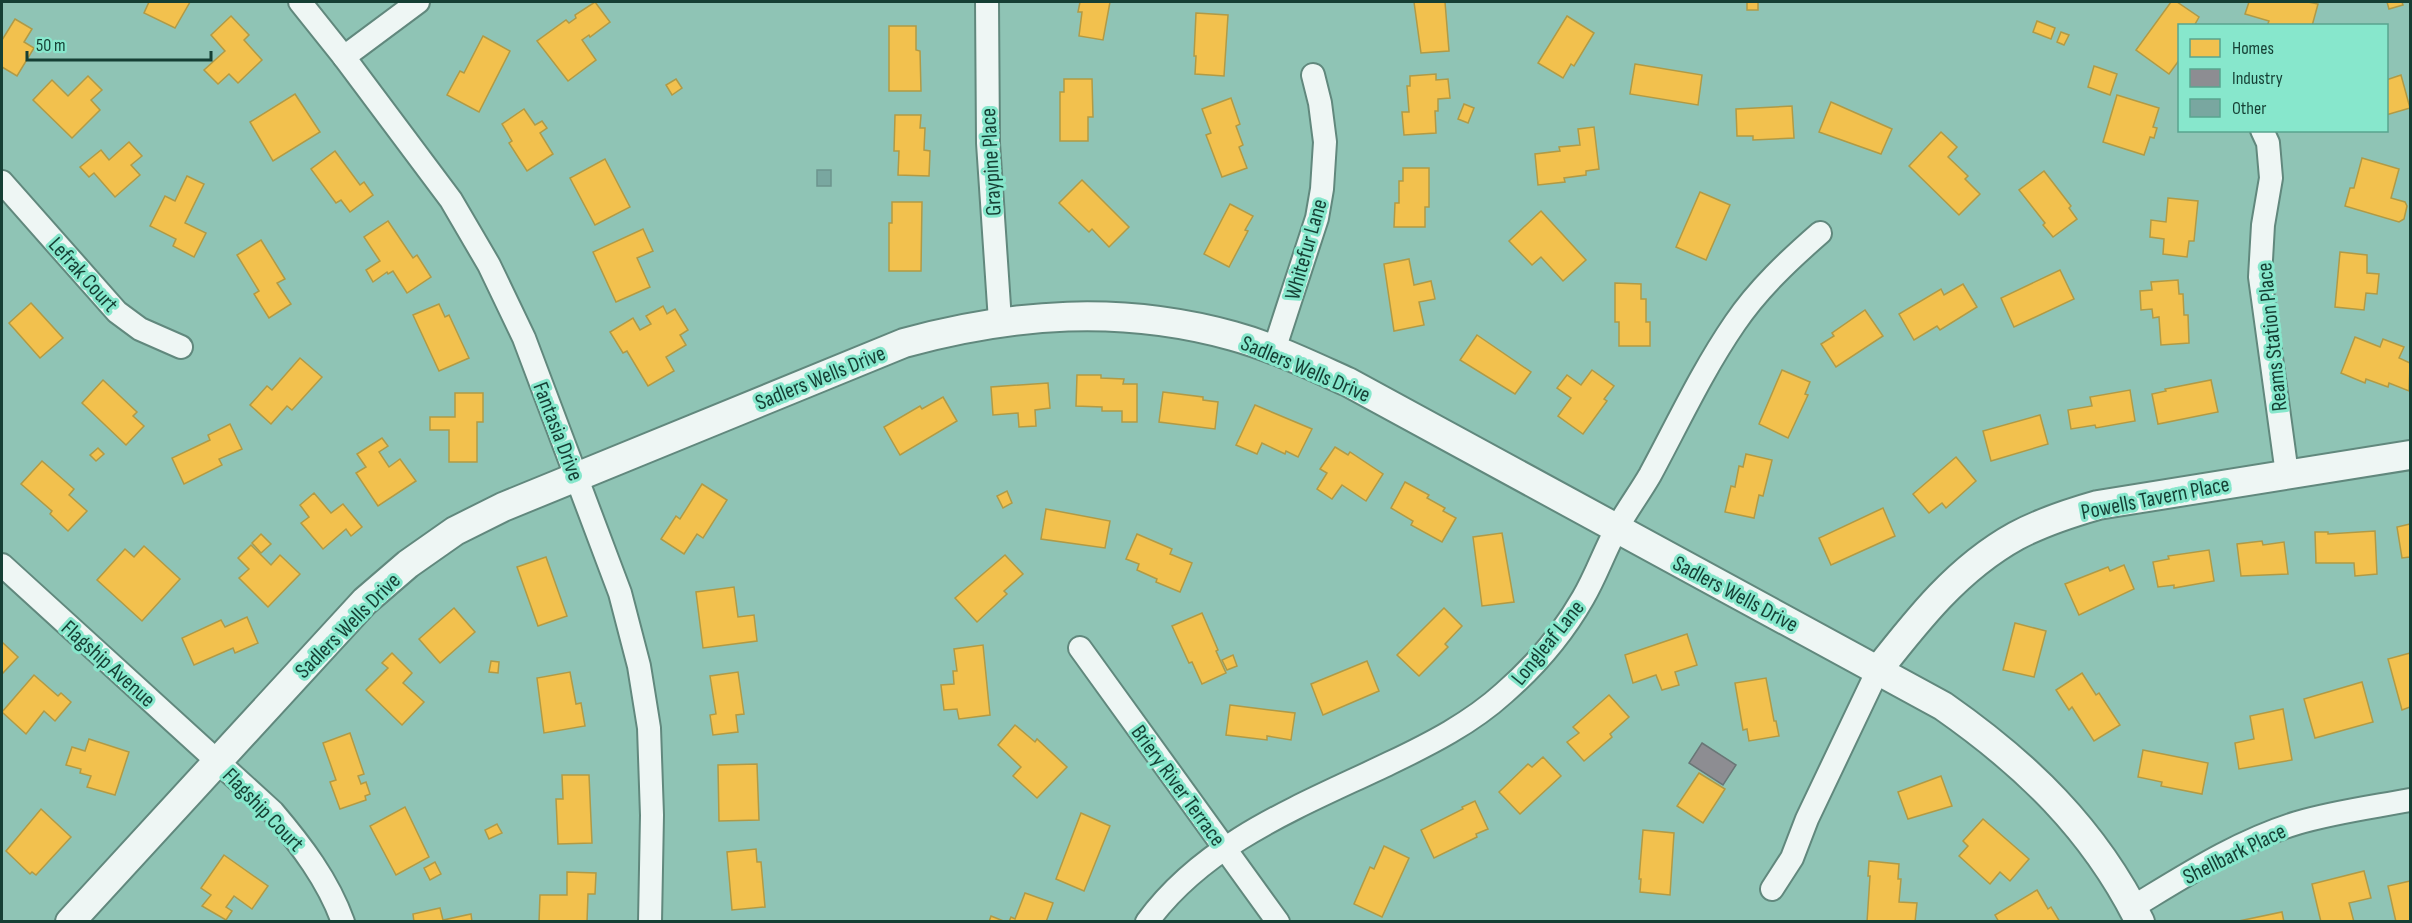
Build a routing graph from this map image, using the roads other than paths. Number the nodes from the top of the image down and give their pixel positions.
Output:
1 (300, 2) edge
2 (418, 2) edge
3 (987, 2) edge
4 (344, 57) junction
5 (1313, 75) dead end
6 (2263, 132) edge
7 (2, 182) edge
8 (1820, 233) dead end
9 (1000, 321) junction
10 (181, 347) dead end
11 (1274, 350) junction
12 (2410, 455) edge
13 (2287, 474) junction
14 (576, 477) junction
15 (1616, 529) junction
16 (2, 565) edge
17 (1080, 648) dead end
18 (1878, 670) junction
19 (218, 761) junction
20 (2410, 800) edge
21 (1225, 848) junction
22 (1772, 889) dead end
23 (2137, 914) edge
24 (70, 921) edge
25 (343, 921) edge
26 (650, 921) edge
27 (1147, 921) edge
28 (1278, 921) edge

1 - 4 street, Fantasia Drive
2 - 4 street
3 - 9 street, Graypine Place
4 - 14 street, Fantasia Drive
5 - 11 street, Whitefur Lane
6 - 13 street, Reams Station Place
7 - 10 street, Lefrak Court
8 - 15 street, Longleaf Lane
9 - 11 street, Sadlers Wells Drive
9 - 14 street, Sadlers Wells Drive
11 - 15 street, Sadlers Wells Drive
12 - 13 street, Powells Tavern Place
13 - 18 street, Powells Tavern Place
14 - 19 street, Sadlers Wells Drive
14 - 26 street, Fantasia Drive
15 - 18 street, Sadlers Wells Drive
15 - 21 street, Longleaf Lane
16 - 19 street, Flagship Avenue
17 - 21 street, Briery River Terrace
18 - 22 street, Powells Tavern Place
18 - 23 street, Sadlers Wells Drive
19 - 24 street, Sadlers Wells Drive
19 - 25 street, Flagship Court
20 - 23 street, Shellbark Place
21 - 27 street, Longleaf Lane
21 - 28 street, Briery River Terrace

